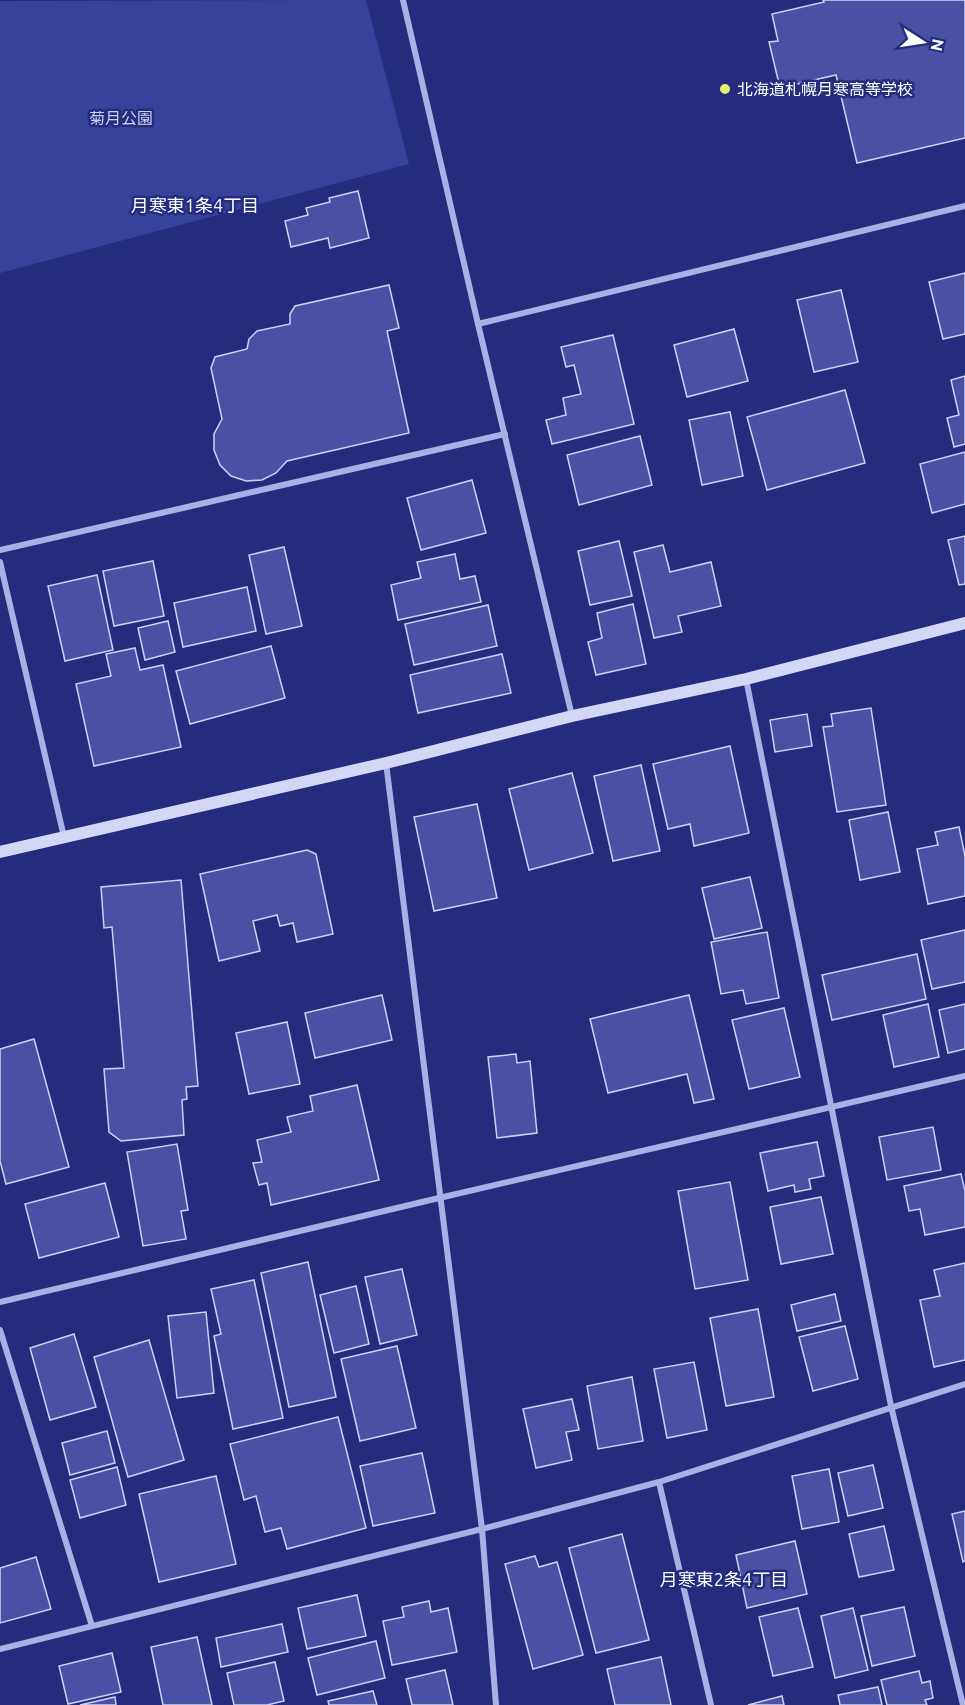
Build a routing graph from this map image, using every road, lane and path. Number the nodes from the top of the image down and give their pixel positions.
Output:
1 (403, 0) edge
2 (965, 206) edge
3 (478, 324) junction
4 (505, 434) junction
5 (0, 550) edge
6 (0, 562) edge
7 (965, 624) edge
8 (746, 679) junction
9 (572, 716) junction
10 (386, 763) junction
11 (64, 837) junction
12 (0, 852) edge
13 (965, 1076) edge
14 (831, 1106) junction
15 (439, 1198) junction
16 (0, 1302) edge
17 (0, 1330) edge
18 (965, 1384) edge
19 (891, 1406) junction
20 (659, 1482) junction
21 (482, 1529) junction
22 (92, 1626) junction
23 (0, 1649) edge
24 (496, 1705) edge
25 (711, 1705) edge
26 (963, 1705) edge

1 - 3 street
2 - 3 street
3 - 4 street
4 - 5 street
4 - 9 street
6 - 11 street
7 - 8 street
8 - 9 street
8 - 14 street
9 - 10 street
10 - 11 street
10 - 15 street
11 - 12 street
13 - 14 street
14 - 15 street
14 - 19 street
15 - 16 street
15 - 21 street
17 - 22 street
18 - 19 street
19 - 20 street
19 - 26 street
20 - 21 street
20 - 25 street
21 - 22 street
21 - 24 street
22 - 23 street

